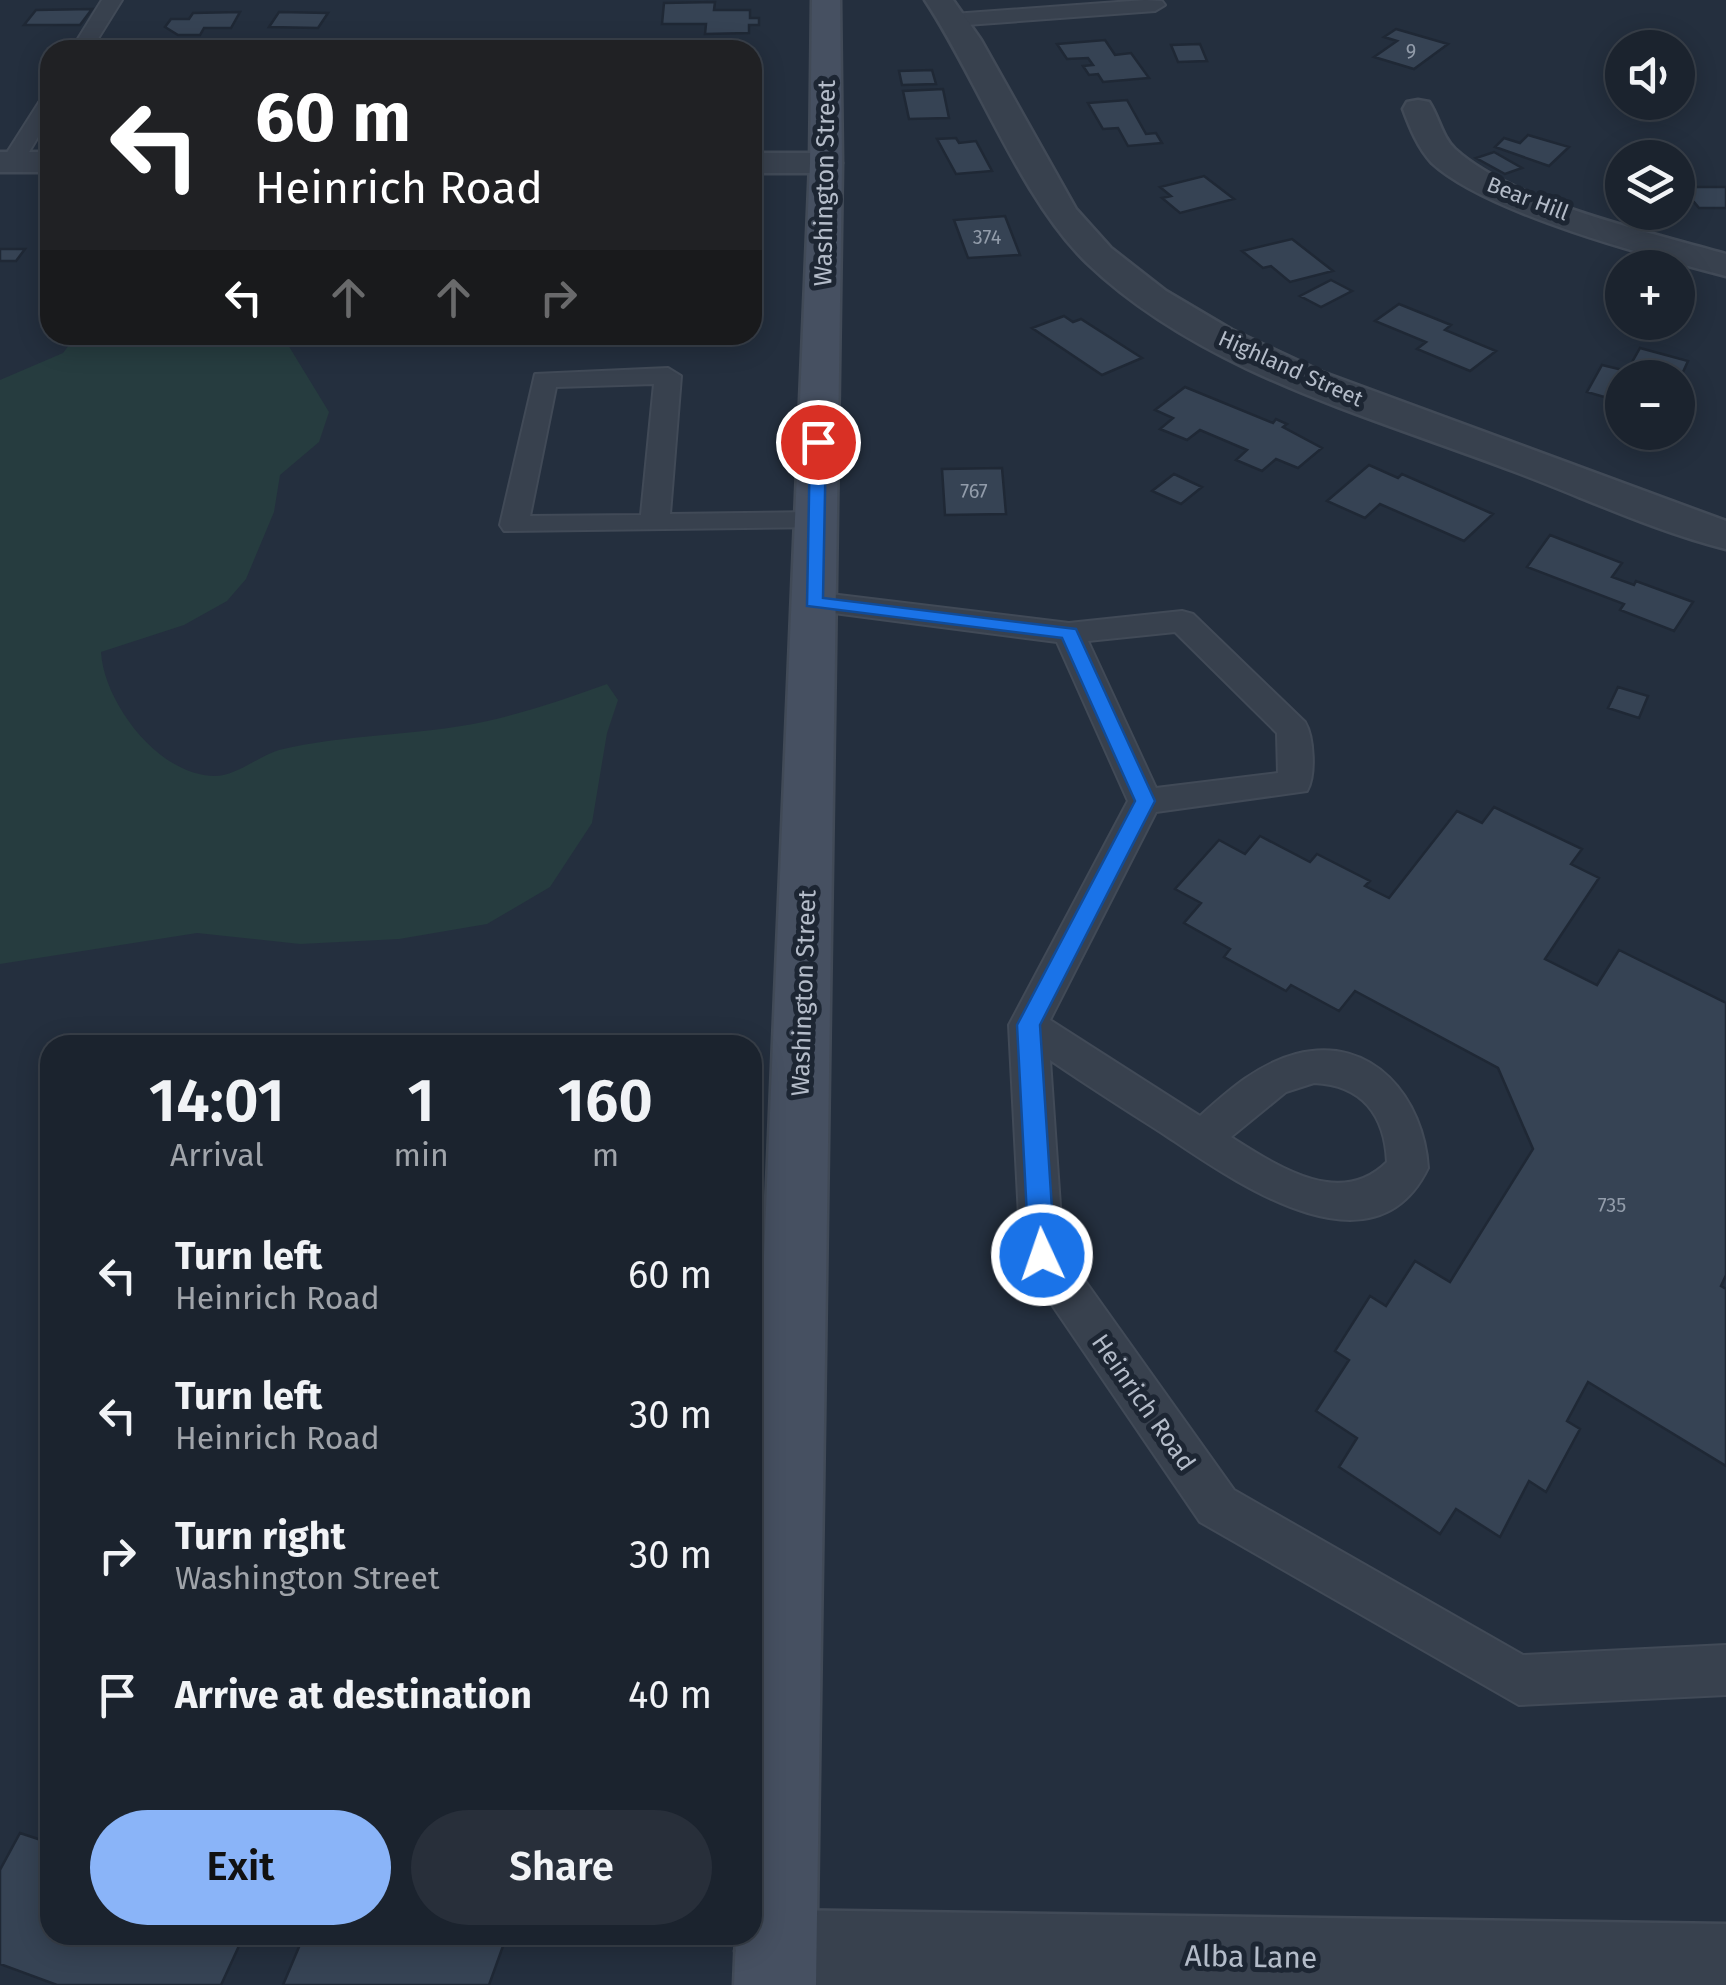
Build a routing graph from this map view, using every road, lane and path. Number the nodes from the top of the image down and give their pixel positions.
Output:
1 (112, 0) edge
2 (826, 0) edge
3 (1155, 5) dead end
4 (946, 10) edge
5 (87, 40) edge
6 (1418, 109) dead end
7 (40, 114) edge
8 (6, 162) edge
9 (40, 162) edge
10 (762, 163) edge
11 (826, 163) junction
12 (1726, 264) edge
13 (816, 521) junction
14 (656, 523) junction
15 (1724, 531) edge
16 (814, 602) junction
17 (1069, 633) junction
18 (1145, 801) junction
19 (1028, 1025) junction
20 (1203, 1138) junction
21 (1726, 1670) edge
22 (1726, 1965) edge
23 (775, 1968) edge

1 - 5 lane
2 - 11 main road, Washington Street
3 - 4 lane
4 - 15 street, Highland Street
6 - 12 street, Bear Hill
7 - 8 lane
8 - 9 street
10 - 11 street
11 - 13 main road, Washington Street
13 - 14 lane
13 - 16 main road, Washington Street
14 - 14 lane
16 - 17 lane
16 - 23 main road, Washington Street
17 - 18 lane
17 - 18 lane
18 - 19 lane
19 - 20 lane
19 - 21 lane, Heinrich Road
20 - 20 lane
22 - 23 street, Alba Lane

